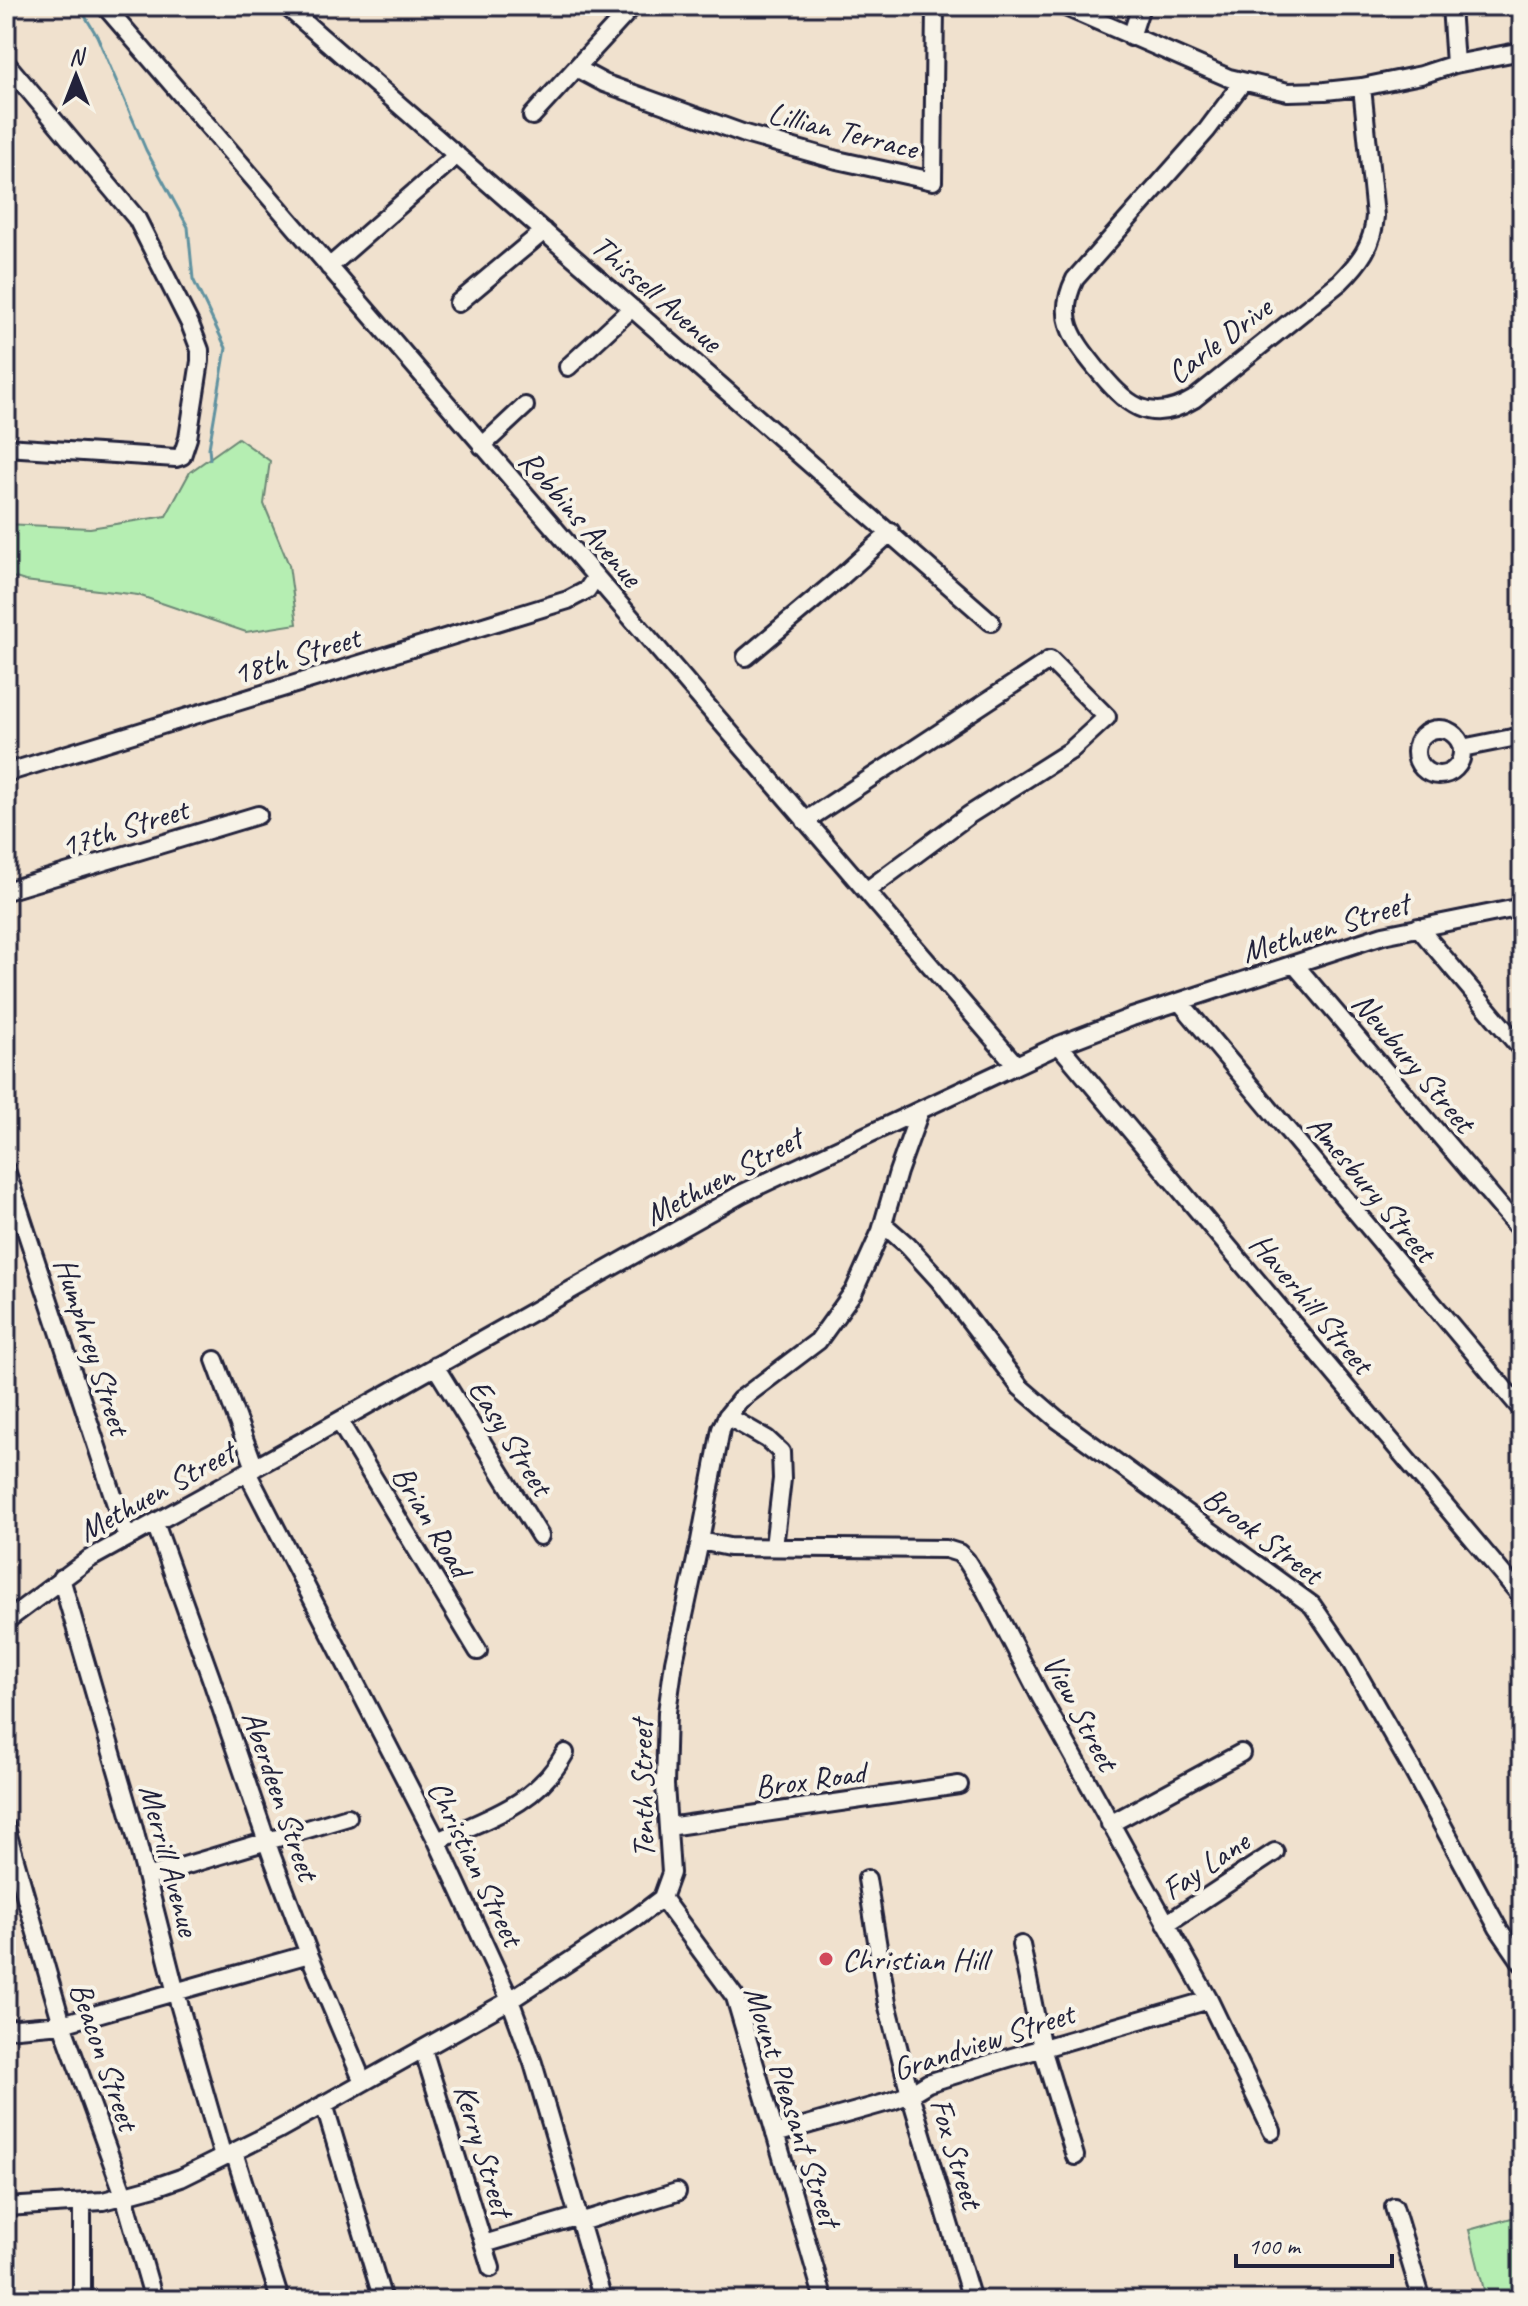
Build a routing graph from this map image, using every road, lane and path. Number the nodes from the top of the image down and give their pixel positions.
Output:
1 (105, 6) edge
2 (286, 6) edge
3 (633, 6) edge
4 (935, 6) edge
5 (1063, 6) edge
6 (1141, 6) edge
7 (1451, 6) edge
8 (1131, 37) junction
9 (1522, 51) edge
10 (6, 63) edge
11 (1455, 64) junction
12 (576, 68) junction
13 (1243, 82) junction
14 (1362, 87) junction
15 (532, 116) dead end
16 (457, 155) junction
17 (544, 231) junction
18 (329, 267) junction
19 (458, 303) dead end
20 (632, 308) junction
21 (568, 367) dead end
22 (525, 406) dead end
23 (482, 446) junction
24 (6, 447) edge
25 (891, 532) junction
26 (595, 578) junction
27 (991, 622) dead end
28 (746, 657) dead end
29 (1522, 736) edge
30 (1462, 748) dead end
31 (6, 773) edge
32 (258, 815) dead end
33 (805, 821) junction
34 (6, 891) edge
35 (866, 891) junction
36 (1522, 907) edge
37 (1418, 927) junction
38 (1295, 965) junction
39 (1180, 1002) junction
40 (1059, 1045) junction
41 (1522, 1050) edge
42 (1016, 1065) junction
43 (920, 1111) junction
44 (6, 1170) edge
45 (883, 1224) junction
46 (1522, 1232) edge
47 (215, 1360) dead end
48 (435, 1366) junction
49 (1522, 1410) edge
50 (727, 1416) junction
51 (339, 1421) junction
52 (251, 1470) junction
53 (155, 1523) junction
54 (540, 1536) dead end
55 (127, 1538) junction
56 (700, 1541) junction
57 (774, 1547) junction
58 (61, 1578) junction
59 (1522, 1597) edge
60 (6, 1621) edge
61 (478, 1651) dead end
62 (565, 1753) dead end
63 (1241, 1753) dead end
64 (959, 1785) dead end
65 (348, 1817) dead end
66 (1110, 1824) junction
67 (668, 1827) junction
68 (6, 1828) edge
69 (267, 1841) junction
70 (437, 1841) junction
71 (1275, 1852) dead end
72 (11, 1863) edge
73 (147, 1877) junction
74 (867, 1879) dead end
75 (662, 1898) junction
76 (1166, 1924) junction
77 (1021, 1945) dead end
78 (309, 1954) junction
79 (1522, 1963) edge
80 (176, 1993) junction
81 (510, 2000) junction
82 (1209, 2000) junction
83 (62, 2024) junction
84 (6, 2029) edge
85 (1042, 2048) junction
86 (423, 2049) junction
87 (363, 2082) junction
88 (910, 2094) junction
89 (324, 2104) junction
90 (1272, 2131) dead end
91 (775, 2134) junction
92 (229, 2154) junction
93 (1075, 2156) dead end
94 (677, 2192) dead end
95 (124, 2195) junction
96 (82, 2203) junction
97 (6, 2207) edge
98 (1394, 2207) dead end
99 (580, 2219) junction
100 (484, 2244) junction
101 (491, 2268) dead end
102 (599, 2299) edge
103 (82, 2300) edge
104 (154, 2300) edge
105 (280, 2300) edge
106 (383, 2300) edge
107 (824, 2300) edge
108 (972, 2300) edge
109 (1422, 2300) edge

1 - 18 street, Robbins Avenue
2 - 16 street, Thissell Avenue
3 - 12 street
4 - 12 street, Lillian Terrace
5 - 8 street
6 - 8 street
7 - 11 street
8 - 13 street
9 - 11 street
10 - 24 street
11 - 14 street
12 - 15 street
13 - 14 street
13 - 14 street, Carle Drive
16 - 17 street, Thissell Avenue
16 - 18 street
17 - 19 street
17 - 20 street, Thissell Avenue
18 - 23 street, Robbins Avenue
20 - 21 street
20 - 25 street, Thissell Avenue
22 - 23 street
23 - 26 street, Robbins Avenue
25 - 27 street, Thissell Avenue
25 - 28 street
26 - 31 street, 18th Street
26 - 33 street, Robbins Avenue
29 - 30 street
32 - 34 street, 17th Street
33 - 35 street, Robbins Avenue
33 - 35 street
35 - 42 street, Robbins Avenue
36 - 37 street, Methuen Street
37 - 38 street, Methuen Street
37 - 41 street
38 - 39 street, Methuen Street
38 - 46 street, Newbury Street
39 - 40 street, Methuen Street
39 - 49 street, Amesbury Street
40 - 42 street, Methuen Street
40 - 59 street, Haverhill Street
42 - 43 street, Methuen Street
43 - 45 street
43 - 48 street, Methuen Street
44 - 55 street, Humphrey Street
45 - 50 street
45 - 79 street, Brook Street
47 - 52 street, Christian Street
48 - 51 street, Methuen Street
48 - 54 street, Easy Street
50 - 56 street, Tenth Street
50 - 57 street
51 - 52 street, Methuen Street
51 - 61 street, Brian Road
52 - 53 street, Methuen Street
52 - 70 street, Christian Street
53 - 55 street, Methuen Street
53 - 69 street, Aberdeen Street
55 - 58 street, Methuen Street
56 - 57 street, View Street
56 - 67 street, Tenth Street
57 - 66 street, View Street
58 - 60 street, Methuen Street
58 - 73 street, Merrill Avenue
62 - 70 street
63 - 66 street
64 - 67 street, Brox Road
65 - 69 street
66 - 76 street, View Street
67 - 75 street, Tenth Street
68 - 72 street, Beacon Street
69 - 73 street
69 - 78 street, Aberdeen Street
70 - 81 street, Christian Street
71 - 76 street, Fay Lane
72 - 83 street, Beacon Street
73 - 80 street, Merrill Avenue
74 - 88 street, Fox Street
75 - 81 street, Tenth Street
75 - 91 street, Mount Pleasant Street
76 - 82 street, View Street
77 - 85 street
78 - 80 street
78 - 87 street, Aberdeen Street
80 - 83 street
80 - 92 street, Merrill Avenue
81 - 86 street, Tenth Street
81 - 99 street, Christian Street
82 - 85 street, Grandview Street
82 - 90 street, View Street
83 - 84 street
83 - 95 street, Beacon Street
85 - 88 street, Grandview Street
85 - 93 street
86 - 87 street, Tenth Street
86 - 100 street, Kerry Street
87 - 89 street, Tenth Street
88 - 91 street, Grandview Street
88 - 108 street, Fox Street
89 - 92 street, Tenth Street
89 - 106 street
91 - 107 street, Mount Pleasant Street
92 - 95 street, Tenth Street
92 - 105 street, Merrill Avenue
94 - 99 street
95 - 96 street, Tenth Street
95 - 104 street, Beacon Street
96 - 97 street, Tenth Street
96 - 103 street
98 - 109 street
99 - 100 street
99 - 102 street, Christian Street
100 - 101 street, Kerry Street

